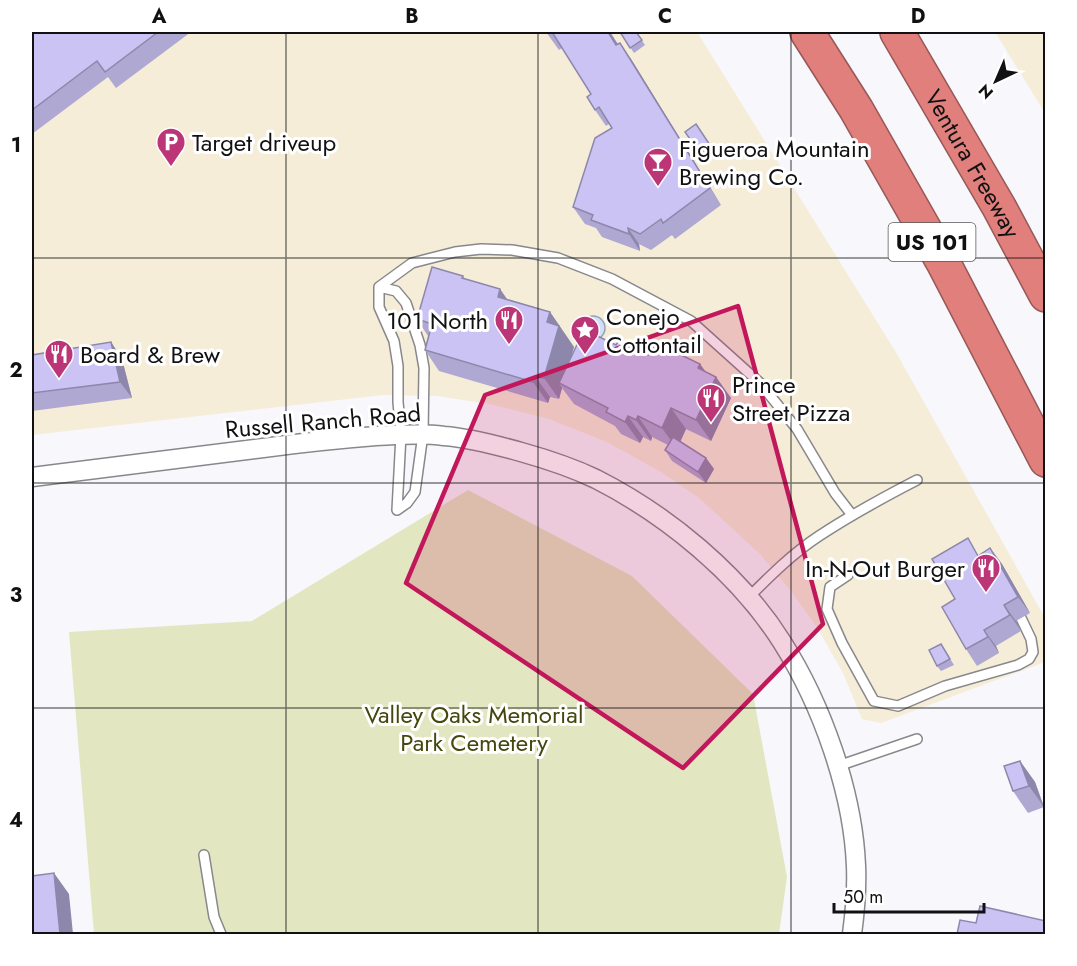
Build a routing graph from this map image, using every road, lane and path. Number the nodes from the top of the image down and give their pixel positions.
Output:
1 (807, 32) edge
2 (897, 32) edge
3 (379, 286) junction
4 (1046, 295) edge
5 (423, 434) junction
6 (401, 435) junction
7 (1046, 460) edge
8 (32, 477) edge
9 (917, 480) dead end
10 (852, 515) junction
11 (848, 575) dead end
12 (748, 598) junction
13 (1020, 618) dead end
14 (917, 739) dead end
15 (838, 766) junction
16 (204, 855) dead end
17 (221, 934) edge
18 (852, 934) edge

1 - 7 highway, US 101
2 - 4 highway, Ventura Freeway / US 101
3 - 5 lane
3 - 6 lane
3 - 10 lane
5 - 6 street, Russell Ranch Road
5 - 6 lane
5 - 12 street, Russell Ranch Road
6 - 8 street, Russell Ranch Road
9 - 10 lane
10 - 12 lane
11 - 13 lane
12 - 15 street, Russell Ranch Road
14 - 15 lane
15 - 18 street, Russell Ranch Road
16 - 17 lane

